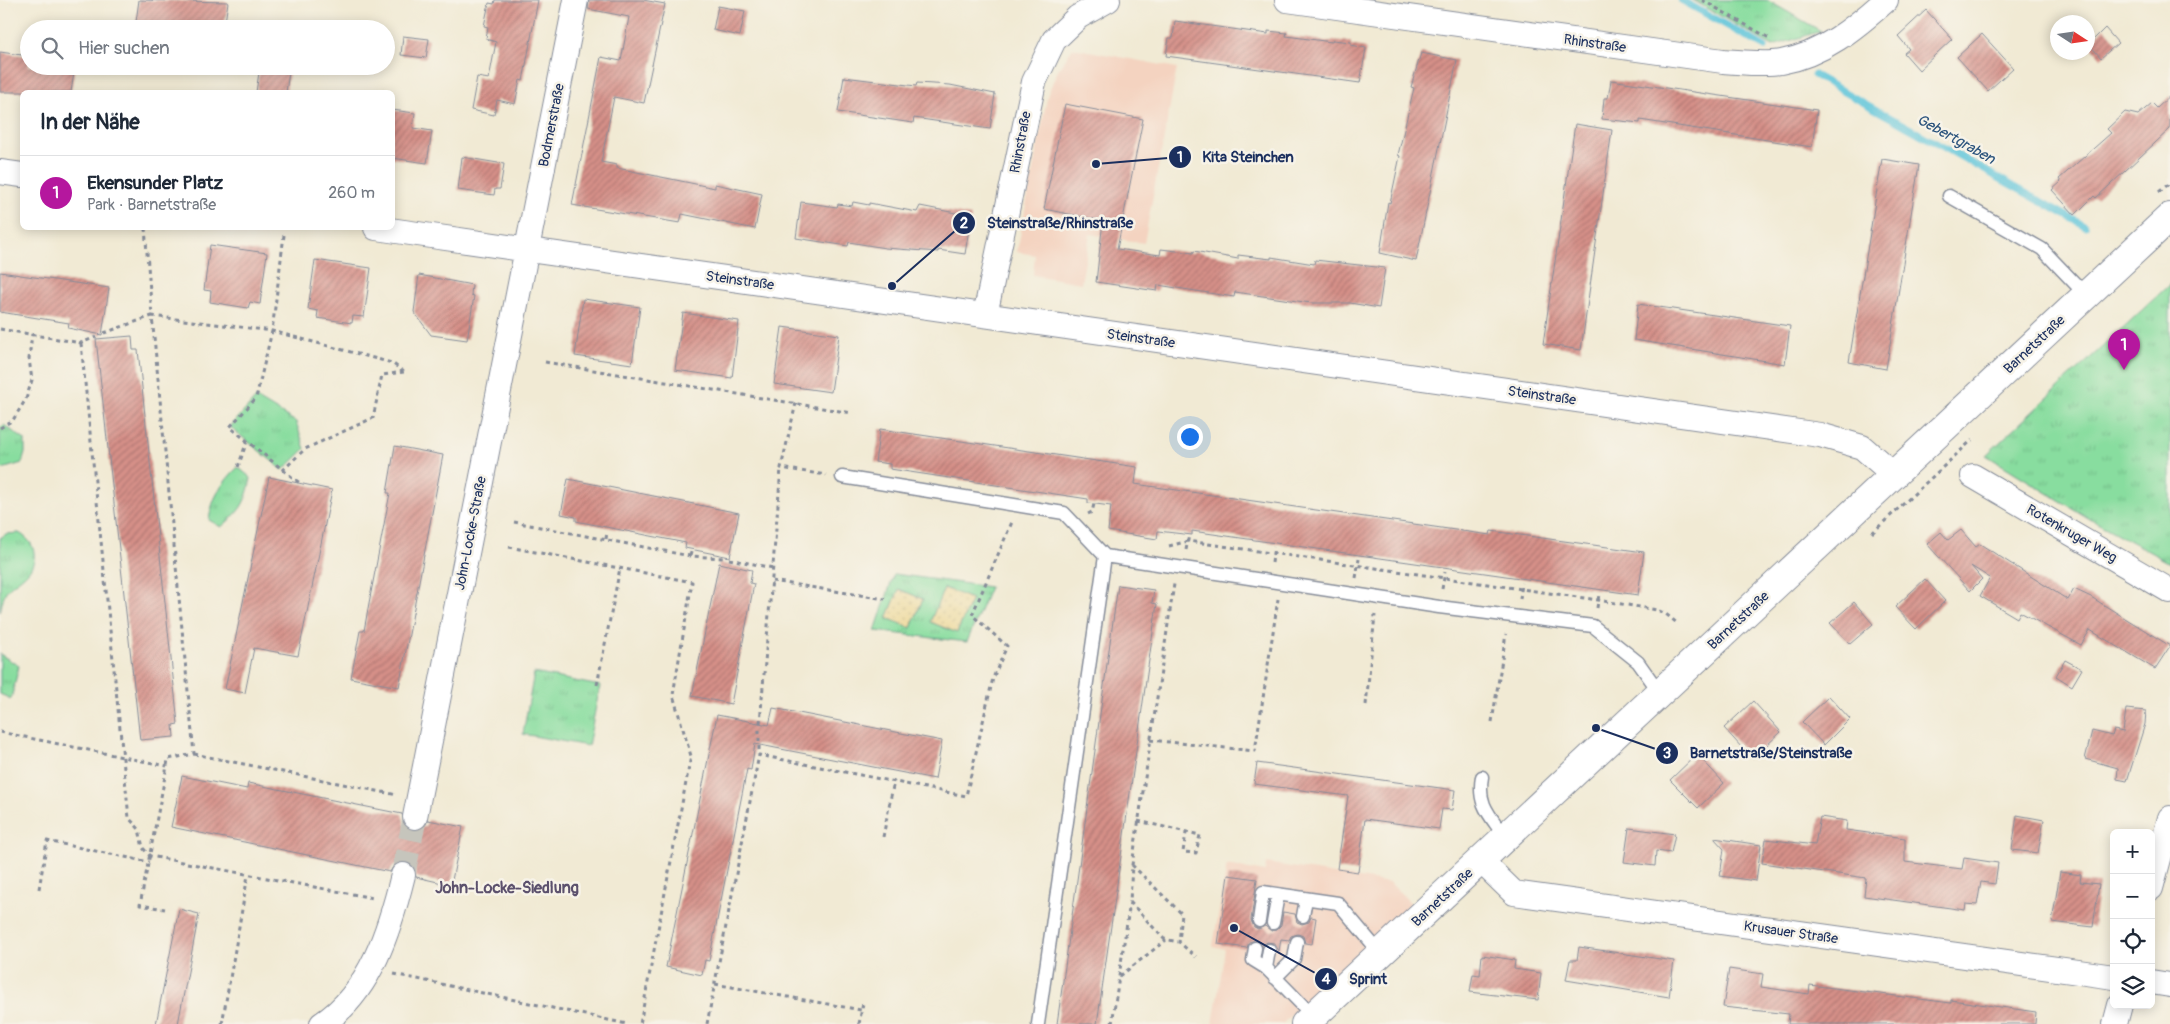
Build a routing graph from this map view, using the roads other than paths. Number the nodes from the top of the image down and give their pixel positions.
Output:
1 (576, 0) edge
2 (1108, 0) edge
3 (1287, 0) edge
4 (1884, 1) edge
5 (1325, 3) edge
6 (0, 172) edge
7 (20, 175) edge
8 (1949, 196) dead end
9 (2170, 217) edge
10 (390, 230) edge
11 (526, 250) junction
12 (2086, 295) junction
13 (985, 315) junction
14 (1894, 475) junction
15 (1973, 476) dead end
16 (842, 477) road end
17 (1105, 556) junction
18 (2170, 591) edge
19 (1660, 693) junction
20 (1482, 777) dead end
21 (415, 817) tunnel mouth
22 (2170, 818) edge
23 (1505, 837) junction
24 (1480, 860) junction
25 (2155, 874) edge
26 (403, 875) tunnel mouth
27 (1278, 895) junction
28 (1306, 899) junction
29 (1303, 916) dead end
30 (1259, 921) dead end
31 (1273, 923) dead end
32 (1297, 942) dead end
33 (1255, 948) dead end
34 (1269, 950) dead end
35 (1381, 954) junction
36 (1266, 968) junction
37 (2110, 976) edge
38 (1275, 978) junction
39 (2155, 983) edge
40 (2170, 985) edge
41 (2119, 1009) edge
42 (1309, 1020) edge
43 (322, 1024) edge
44 (1038, 1024) edge
45 (2115, 1024) edge

1 - 11 street, Bodmerstraße
2 - 13 street, Rhinstraße
3 - 5 street, Rhinstraße
4 - 5 street, Rhinstraße
6 - 7 street
8 - 12 lane
9 - 12 street, Barnetstraße
10 - 11 street, Steinstraße
11 - 13 street, Steinstraße
11 - 21 street, John-Locke-Straße
12 - 14 street, Barnetstraße
13 - 14 street, Steinstraße
14 - 19 street, Barnetstraße
15 - 18 street, Rotenkruger Weg
16 - 17 lane
17 - 19 lane
17 - 44 lane
19 - 23 street, Barnetstraße
20 - 23 lane
22 - 25 street
23 - 24 street, Barnetstraße
24 - 35 street, Barnetstraße
24 - 37 street, Krusauer Straße
26 - 43 street
27 - 28 lane
27 - 30 lane
27 - 31 lane
28 - 29 lane
28 - 35 lane
32 - 38 lane
33 - 36 lane
34 - 36 lane
35 - 42 street, Barnetstraße
36 - 38 lane
38 - 42 lane
39 - 40 street
41 - 45 street

